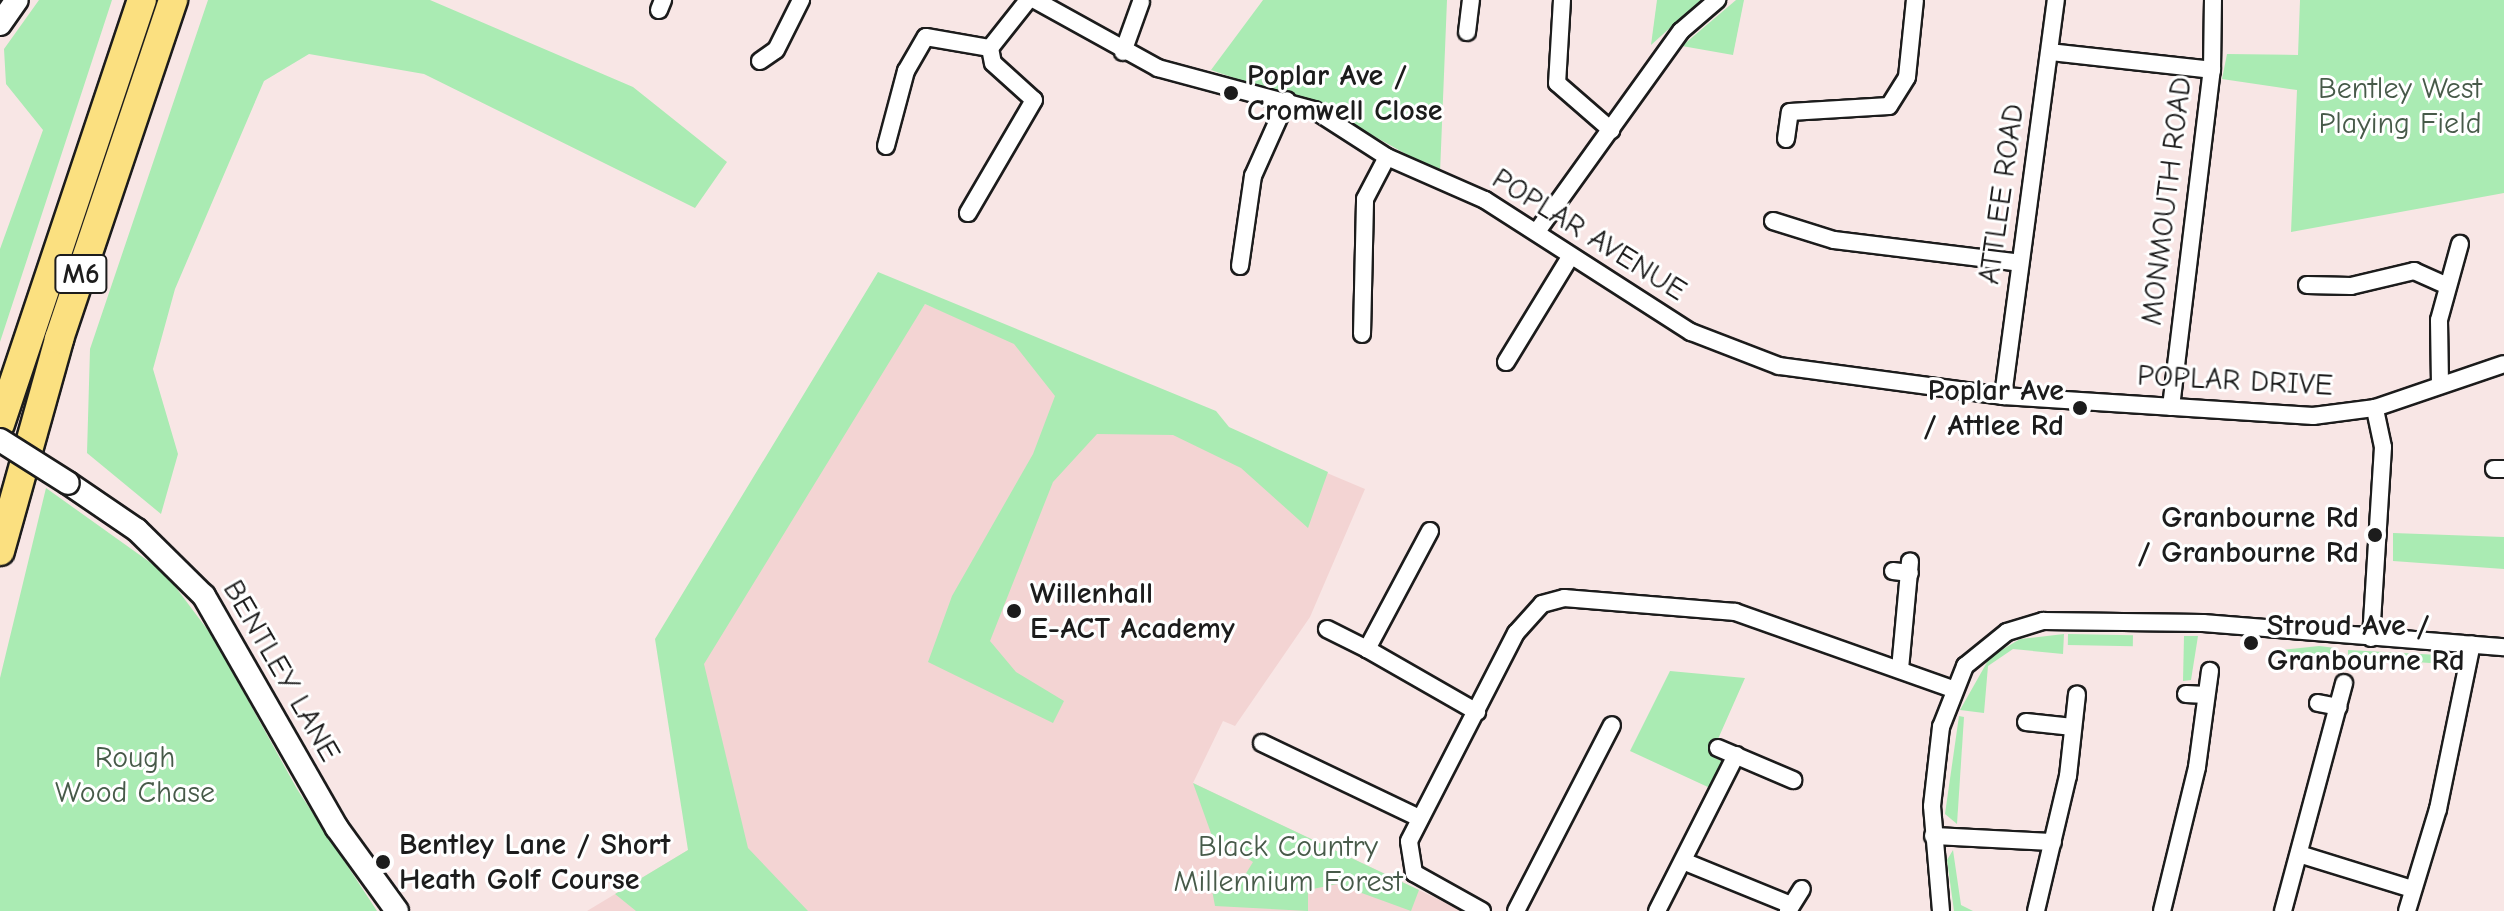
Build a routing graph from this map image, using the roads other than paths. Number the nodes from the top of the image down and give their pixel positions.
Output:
1 (17, 0) edge
2 (142, 0) edge
3 (173, 0) edge
4 (801, 0) edge
5 (1028, 0) edge
6 (1035, 0) edge
7 (1471, 0) edge
8 (1562, 0) edge
9 (1717, 0) edge
10 (1915, 0) edge
11 (2056, 0) edge
12 (2213, 0) edge
13 (1142, 1) edge
14 (0, 24) edge
15 (1467, 32) dead end
16 (990, 48) junction
17 (1123, 52) junction
18 (2050, 52) junction
19 (760, 61) dead end
20 (2212, 70) junction
21 (1287, 100) junction
22 (1611, 130) junction
23 (1786, 139) dead end
24 (886, 146) dead end
25 (1387, 157) junction
26 (968, 213) dead end
27 (1773, 221) dead end
28 (1538, 230) junction
29 (2460, 244) dead end
30 (1570, 257) junction
31 (2020, 263) junction
32 (1240, 266) dead end
33 (2307, 285) dead end
34 (2446, 285) junction
35 (1362, 334) dead end
36 (1506, 362) dead end
37 (2504, 364) edge
38 (2440, 384) junction
39 (2003, 396) junction
40 (2171, 407) junction
41 (2375, 408) junction
42 (0, 424) edge
43 (0, 440) edge
44 (1430, 531) dead end
45 (0, 551) edge
46 (1904, 568) dead end
47 (2371, 638) junction
48 (2472, 644) junction
49 (2504, 647) edge
50 (1367, 649) junction
51 (1331, 651) dead end
52 (1900, 669) junction
53 (2210, 671) dead end
54 (2344, 683) dead end
55 (1953, 689) junction
56 (2077, 694) dead end
57 (2186, 694) dead end
58 (2206, 695) junction
59 (2318, 703) dead end
60 (2339, 707) junction
61 (1477, 712) junction
62 (2026, 722) dead end
63 (1612, 725) dead end
64 (2073, 727) junction
65 (1262, 743) dead end
66 (1718, 748) dead end
67 (1736, 755) junction
68 (1793, 780) dead end
69 (1417, 817) junction
70 (1933, 836) junction
71 (2053, 842) junction
72 (2299, 854) junction
73 (1683, 861) junction
74 (1802, 889) dead end
75 (2412, 889) junction
76 (1789, 908) edge
77 (397, 911) edge
78 (1482, 911) edge
79 (1516, 911) edge
80 (1657, 911) edge
81 (1941, 911) edge
82 (2036, 911) edge
83 (2162, 911) edge
84 (2283, 911) edge
85 (2407, 911) edge

1 - 14 street
2 - 42 highway, M6
3 - 45 highway, M6
4 - 19 street
5 - 16 street
6 - 17 street, POPLAR AVENUE
7 - 15 street
8 - 22 street
9 - 22 street
10 - 23 street
11 - 18 street, ATTLEE ROAD
12 - 20 street, MONMOUTH ROAD
13 - 17 street
16 - 24 street
16 - 26 street
17 - 21 street, POPLAR AVENUE
18 - 20 street
18 - 31 street, ATTLEE ROAD
20 - 40 street, MONMOUTH ROAD
21 - 25 street, POPLAR AVENUE
21 - 32 street
22 - 28 street
25 - 28 street, POPLAR AVENUE
25 - 35 street
27 - 31 street
28 - 30 street, POPLAR AVENUE
29 - 34 street
30 - 36 street
30 - 39 street, POPLAR AVENUE
31 - 39 street, ATTLEE ROAD
33 - 34 street
34 - 38 street
37 - 38 street, POPLAR DRIVE
38 - 41 street, POPLAR DRIVE
39 - 40 street, POPLAR DRIVE
40 - 41 street, POPLAR DRIVE
41 - 47 street
43 - 77 street, BENTLEY LANE, bridge
44 - 50 street
46 - 52 street
47 - 48 street
47 - 55 street
48 - 49 street
48 - 75 street
50 - 51 street
50 - 61 street
52 - 55 street
52 - 61 street
53 - 58 street
54 - 60 street
55 - 70 street
56 - 64 street
57 - 58 street
58 - 83 street
59 - 60 street
60 - 72 street
61 - 69 street
62 - 64 street
63 - 79 street
64 - 71 street
65 - 69 street
66 - 67 street
67 - 68 street
67 - 73 street
69 - 78 street
70 - 71 street
70 - 81 street
71 - 82 street
72 - 75 street
72 - 84 street
73 - 76 street
73 - 80 street
74 - 76 street
75 - 85 street

